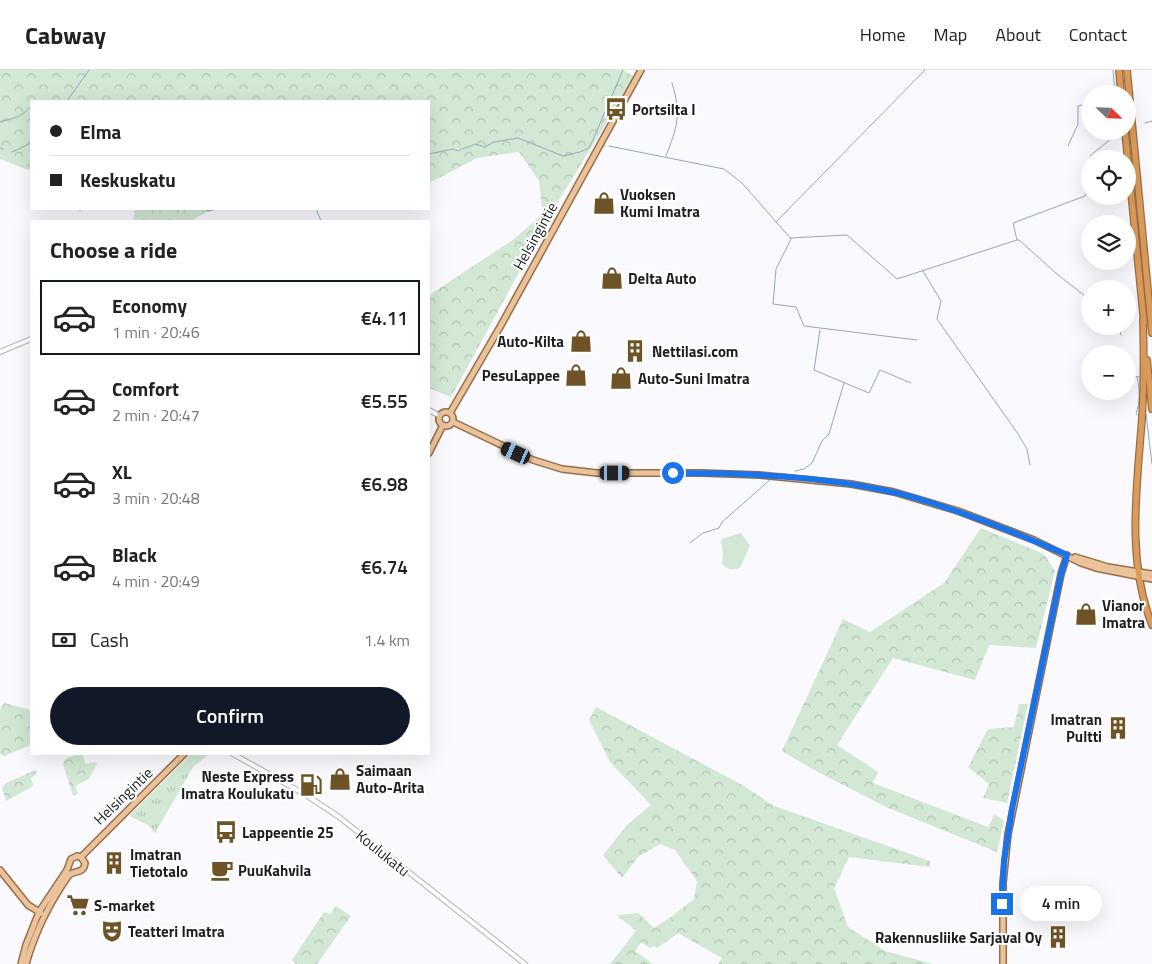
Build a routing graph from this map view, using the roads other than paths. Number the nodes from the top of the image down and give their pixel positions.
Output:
1 (641, 70) edge
2 (1119, 70) edge
3 (1126, 70) edge
4 (1120, 85) edge
5 (1132, 150) edge
6 (1135, 205) edge
7 (1136, 205) edge
8 (1143, 320) junction
9 (1152, 333) edge
10 (30, 339) edge
11 (0, 352) edge
12 (1152, 409) edge
13 (430, 411) edge
14 (450, 413) junction
15 (440, 416) junction
16 (453, 422) junction
17 (443, 426) junction
18 (430, 451) edge
19 (1067, 555) junction
20 (1138, 574) junction
21 (1152, 574) edge
22 (1152, 579) edge
23 (1152, 625) edge
24 (183, 755) edge
25 (235, 755) edge
26 (81, 857) junction
27 (69, 864) junction
28 (0, 870) edge
29 (75, 872) junction
30 (42, 914) junction
31 (21, 964) edge
32 (26, 964) edge
33 (526, 964) edge
34 (1003, 964) edge

1 - 14 main road, Helsingintie
2 - 4 highway
3 - 5 highway
6 - 8 highway
7 - 9 highway
8 - 12 highway
8 - 20 highway
10 - 11 street
13 - 15 street
14 - 15 main road
14 - 16 main road
15 - 17 main road
16 - 17 main road
16 - 19 main road
17 - 18 main road
19 - 20 main road
19 - 34 main road
20 - 21 main road
20 - 22 main road
20 - 23 highway
24 - 26 main road, Helsingintie
25 - 33 street, Koulukatu
26 - 27 main road
26 - 29 main road
27 - 29 main road
27 - 30 main road
28 - 30 main road
29 - 30 main road
30 - 31 main road
30 - 32 main road

